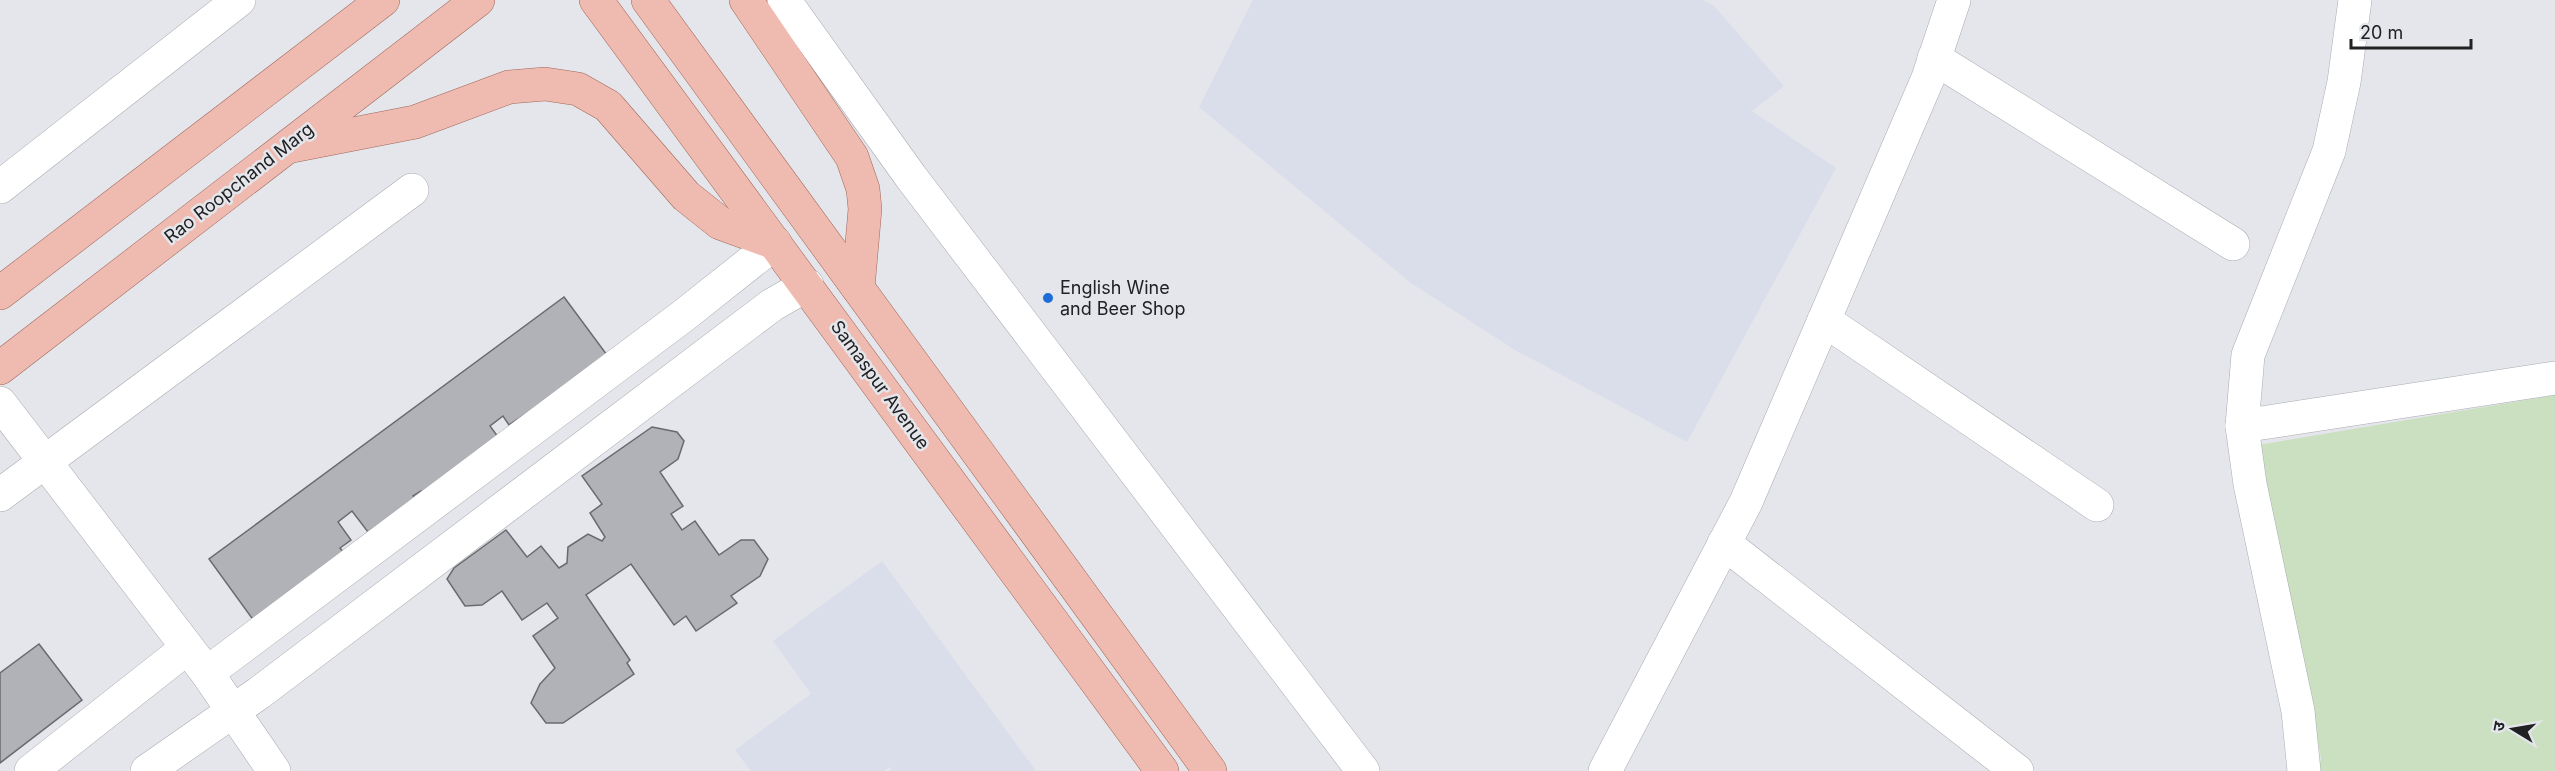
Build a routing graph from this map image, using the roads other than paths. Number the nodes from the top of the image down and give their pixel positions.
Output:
1 (239, 0) edge
2 (382, 0) edge
3 (478, 0) edge
4 (596, 0) edge
5 (648, 0) edge
6 (746, 0) edge
7 (784, 0) edge
8 (1954, 0) edge
9 (2355, 0) edge
10 (1934, 58) junction
11 (285, 148) junction
12 (899, 160) junction
13 (0, 187) edge
14 (863, 189) junction
15 (412, 190) dead end
16 (775, 243) junction
17 (2233, 244) dead end
18 (807, 285) junction
19 (858, 288) junction
20 (0, 293) edge
21 (1824, 320) junction
22 (0, 368) edge
23 (2555, 378) edge
24 (0, 403) edge
25 (2242, 426) junction
26 (45, 462) junction
27 (0, 495) edge
28 (2097, 505) dead end
29 (1724, 543) junction
30 (187, 648) junction
31 (207, 673) junction
32 (233, 712) junction
33 (157, 768) edge
34 (32, 771) edge
35 (274, 771) edge
36 (1162, 771) edge
37 (1210, 771) edge
38 (1363, 771) edge
39 (1605, 771) edge
40 (2017, 771) edge
41 (2304, 771) edge

1 - 13 street
2 - 20 main road
3 - 11 main road, Rao Roopchand Marg
4 - 16 main road, Samaspur Avenue
5 - 19 main road
6 - 14 main road
7 - 12 street
8 - 10 street
9 - 25 street
10 - 17 street
10 - 21 street
11 - 16 main road
11 - 22 main road, Rao Roopchand Marg
12 - 14 street
12 - 38 street
14 - 19 main road
15 - 26 street
16 - 18 main road, Samaspur Avenue
16 - 31 street
18 - 32 street
18 - 36 main road, Samaspur Avenue
19 - 37 main road
21 - 28 street
21 - 29 street
23 - 25 street
24 - 26 street
25 - 41 street
26 - 27 street
26 - 30 street
29 - 39 street
29 - 40 street
30 - 31 street
30 - 34 street
31 - 32 street
32 - 33 street
32 - 35 street

